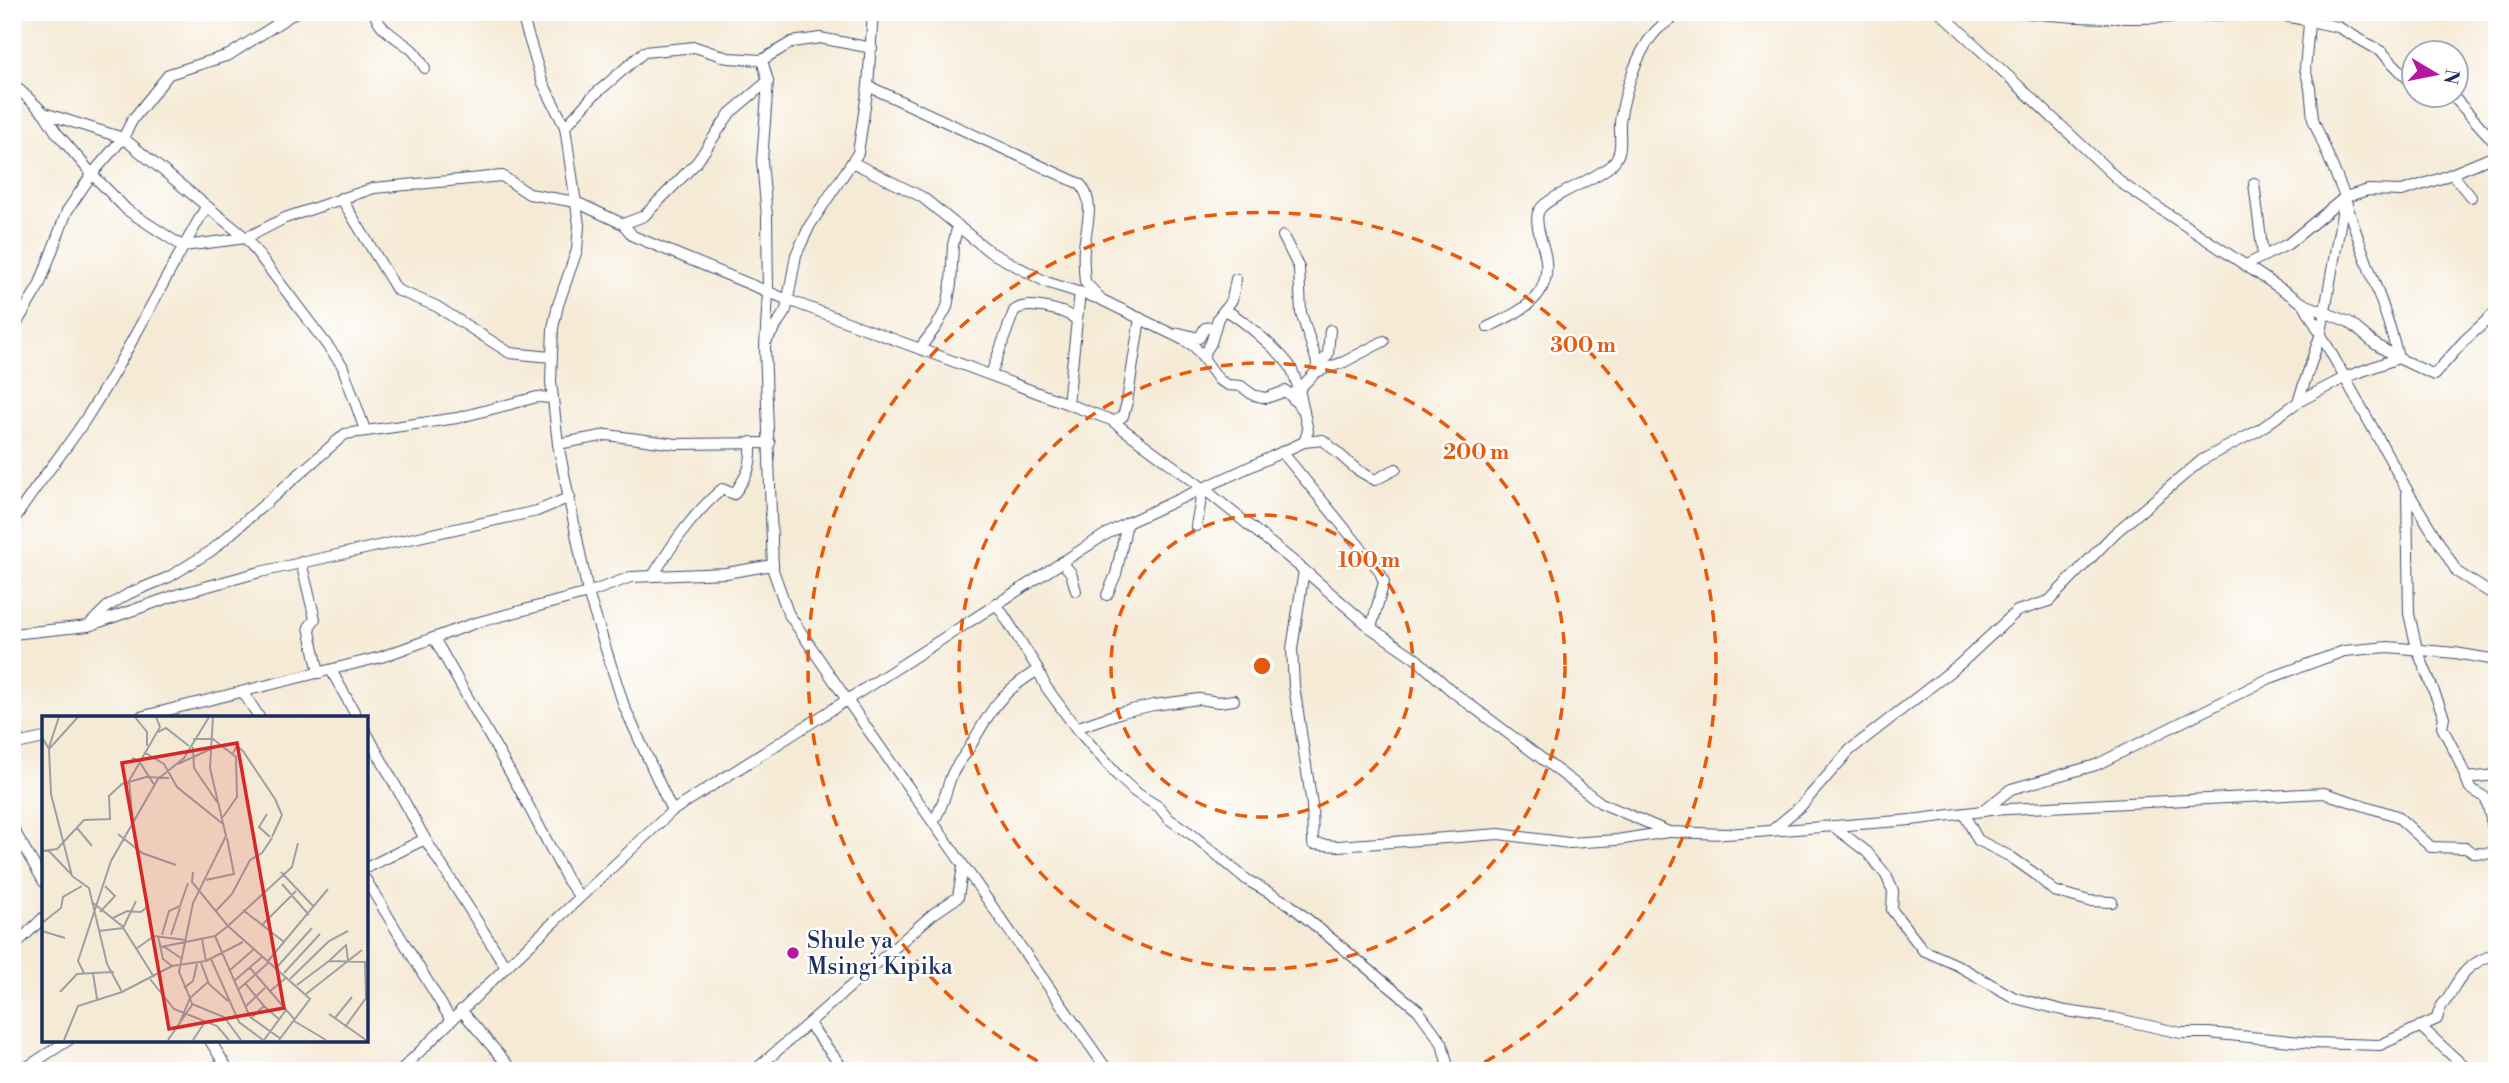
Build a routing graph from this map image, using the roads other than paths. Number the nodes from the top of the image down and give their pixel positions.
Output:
1 (296, 12) edge
2 (374, 12) edge
3 (521, 12) edge
4 (873, 12) edge
5 (1680, 12) edge
6 (1940, 12) edge
7 (2020, 12) edge
8 (2256, 12) edge
9 (2266, 12) edge
10 (2310, 18) edge
11 (872, 48) junction
12 (762, 60) junction
13 (425, 68) dead end
14 (2400, 71) edge
15 (768, 80) junction
16 (12, 83) edge
17 (868, 86) junction
18 (2464, 108) edge
19 (44, 113) junction
20 (565, 127) junction
21 (123, 138) junction
22 (2497, 145) edge
23 (2497, 155) edge
24 (852, 162) junction
25 (92, 174) junction
26 (2452, 174) junction
27 (2253, 183) dead end
28 (2345, 197) junction
29 (2471, 197) dead end
30 (341, 198) junction
31 (576, 202) junction
32 (206, 207) junction
33 (623, 225) junction
34 (958, 225) junction
35 (1283, 236) dead end
36 (246, 238) junction
37 (184, 246) junction
38 (2263, 256) junction
39 (2246, 265) junction
40 (1236, 279) dead end
41 (768, 292) junction
42 (1080, 292) junction
43 (788, 300) junction
44 (1102, 300) junction
45 (2304, 304) junction
46 (1225, 310) junction
47 (2497, 311) edge
48 (2325, 312) junction
49 (1140, 318) junction
50 (1077, 320) junction
51 (1213, 327) junction
52 (1488, 327) dead end
53 (1330, 330) dead end
54 (12, 331) edge
55 (2321, 333) junction
56 (1172, 336) junction
57 (1384, 341) dead end
58 (765, 346) junction
59 (920, 348) junction
60 (1202, 357) junction
61 (551, 358) junction
62 (2398, 358) junction
63 (1315, 372) junction
64 (991, 374) junction
65 (2346, 377) junction
66 (1299, 389) junction
67 (1286, 391) junction
68 (553, 398) junction
69 (2298, 402) junction
70 (1068, 404) junction
71 (1304, 411) junction
72 (1114, 422) junction
73 (365, 430) junction
74 (751, 442) junction
75 (1304, 442) junction
76 (770, 443) junction
77 (558, 444) junction
78 (1282, 452) junction
79 (1396, 469) dead end
80 (1203, 488) junction
81 (2407, 490) junction
82 (570, 497) junction
83 (12, 519) edge
84 (1127, 523) junction
85 (1196, 526) dead end
86 (301, 562) junction
87 (1062, 562) junction
88 (773, 565) junction
89 (1304, 570) junction
90 (654, 574) junction
91 (1076, 591) dead end
92 (588, 593) junction
93 (1107, 595) dead end
94 (2497, 597) edge
95 (996, 603) junction
96 (88, 626) junction
97 (1371, 628) junction
98 (12, 634) edge
99 (434, 638) junction
100 (2417, 649) junction
101 (2497, 660) edge
102 (331, 670) junction
103 (1038, 670) junction
104 (319, 673) junction
105 (243, 692) junction
106 (847, 700) junction
107 (1234, 700) dead end
108 (144, 716) edge
109 (258, 716) edge
110 (356, 716) edge
111 (12, 719) edge
112 (1076, 728) junction
113 (368, 737) edge
114 (42, 738) edge
115 (15, 743) edge
116 (2497, 775) edge
117 (2465, 778) junction
118 (672, 811) junction
119 (1982, 811) junction
120 (1964, 814) junction
121 (933, 822) junction
122 (12, 827) edge
123 (1833, 827) junction
124 (1770, 831) junction
125 (1669, 832) junction
126 (425, 839) junction
127 (2497, 846) edge
128 (2497, 854) edge
129 (368, 867) edge
130 (963, 867) junction
131 (42, 879) edge
132 (368, 883) edge
133 (580, 897) junction
134 (2112, 902) dead end
135 (42, 919) edge
136 (12, 948) edge
137 (2497, 953) edge
138 (506, 967) junction
139 (461, 1010) junction
140 (451, 1020) junction
141 (809, 1024) junction
142 (2420, 1026) junction
143 (67, 1041) edge
144 (210, 1041) edge
145 (21, 1071) edge
146 (229, 1071) edge
147 (400, 1071) edge
148 (513, 1071) edge
149 (754, 1071) edge
150 (845, 1071) edge
151 (1108, 1071) edge
152 (1448, 1071) edge
153 (2469, 1071) edge

1 - 21 street
2 - 13 street
3 - 20 street
4 - 11 street
5 - 52 street
6 - 39 street
7 - 8 street
9 - 10 street
10 - 14 street
10 - 28 street
11 - 12 street
11 - 17 street
12 - 15 street
12 - 20 street
15 - 33 street
15 - 41 street
16 - 19 street
17 - 24 street
17 - 44 street
18 - 22 street
19 - 21 street
19 - 25 street
20 - 31 street
21 - 25 street
21 - 32 street
23 - 26 street
24 - 34 street
24 - 43 street
25 - 37 street
25 - 54 street
26 - 28 street
26 - 29 street
27 - 38 street
28 - 38 street
28 - 48 street
28 - 62 street
30 - 31 street
30 - 36 street
30 - 61 street
31 - 33 street
31 - 61 street
32 - 36 street
32 - 37 street
33 - 41 street
34 - 42 street
34 - 59 street
35 - 63 street
36 - 37 street
36 - 73 street
37 - 83 street
38 - 39 street
39 - 45 street
40 - 46 street
41 - 43 street
41 - 58 street
42 - 44 street
42 - 50 street
43 - 58 street
43 - 59 street
44 - 49 street
45 - 48 street
45 - 55 street
46 - 51 street
46 - 66 street
47 - 62 street
48 - 55 street
48 - 62 street
49 - 56 street
49 - 72 street
50 - 64 street
50 - 70 street
51 - 56 street
51 - 60 street
53 - 63 street
55 - 65 street
55 - 69 street
56 - 60 street
57 - 63 street
58 - 76 street
59 - 64 street
60 - 67 street
61 - 68 street
62 - 65 street
63 - 66 street
64 - 70 street
65 - 69 street
65 - 81 street
66 - 67 street
66 - 71 street
67 - 71 street
68 - 73 street
68 - 77 street
69 - 124 street
70 - 72 street
71 - 75 street
72 - 80 street
73 - 96 street
74 - 76 street
74 - 77 street
74 - 90 street
75 - 78 street
75 - 79 street
76 - 88 street
77 - 82 street
78 - 80 street
78 - 97 street
80 - 84 street
80 - 85 street
80 - 89 street
81 - 94 street
81 - 100 street
82 - 86 street
82 - 92 street
84 - 87 street
84 - 93 street
86 - 96 street
86 - 104 street
87 - 91 street
87 - 95 street
88 - 90 street
88 - 106 street
89 - 97 street
89 - 125 street
90 - 92 street
92 - 99 street
92 - 118 street
95 - 103 street
95 - 106 street
96 - 98 street
97 - 125 street
99 - 102 street
99 - 133 street
100 - 101 street
100 - 117 street
100 - 119 street
102 - 104 street
102 - 110 street
103 - 112 street
103 - 121 street
104 - 105 street
105 - 108 street
105 - 109 street
106 - 118 street
106 - 121 street
107 - 112 street
111 - 115 street
112 - 152 street
113 - 126 street
114 - 115 street
116 - 117 street
117 - 127 street
118 - 133 street
119 - 120 street
119 - 128 street
120 - 123 street
120 - 134 street
121 - 130 street
122 - 131 street
123 - 124 street
123 - 142 street
124 - 125 street
126 - 129 street
126 - 138 street
130 - 141 street
130 - 151 street
132 - 140 street
133 - 138 street
135 - 136 street
137 - 142 street
138 - 139 street
139 - 140 street
139 - 148 street
140 - 147 street
141 - 149 street
141 - 150 street
142 - 153 street
143 - 145 street
144 - 146 street

